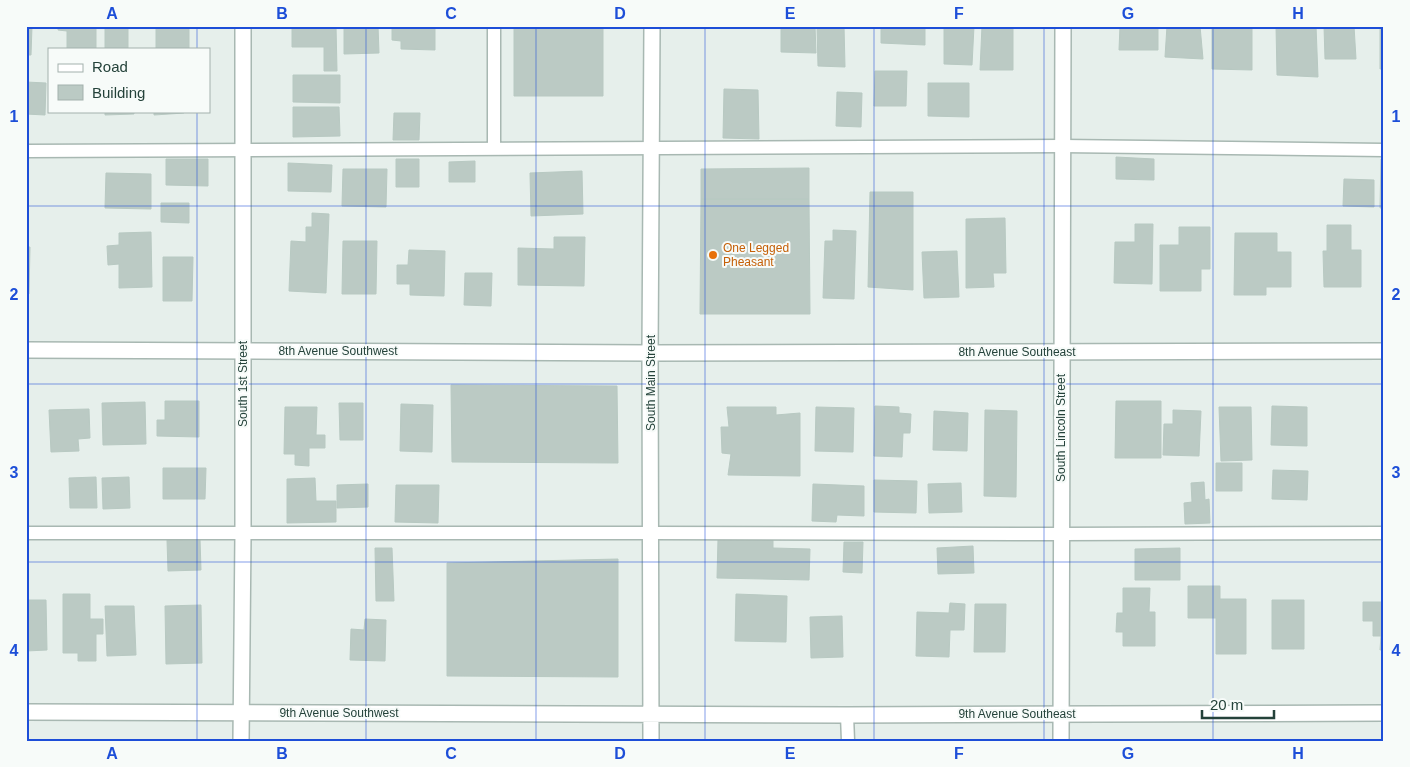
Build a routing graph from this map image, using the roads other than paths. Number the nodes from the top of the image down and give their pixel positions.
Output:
1 (243, 26) edge
2 (494, 26) edge
3 (652, 26) edge
4 (1063, 26) edge
5 (1062, 146) junction
6 (242, 149) junction
7 (494, 149) junction
8 (652, 149) junction
9 (1384, 150) edge
10 (26, 151) edge
11 (26, 350) edge
12 (242, 350) junction
13 (1384, 351) edge
14 (650, 352) junction
15 (1062, 352) junction
16 (26, 533) edge
17 (651, 533) junction
18 (1384, 533) edge
19 (243, 534) junction
20 (1061, 534) junction
21 (26, 712) edge
22 (241, 712) junction
23 (1384, 713) edge
24 (651, 714) junction
25 (1061, 714) junction
26 (847, 715) junction
27 (241, 741) edge
28 (651, 741) edge
29 (848, 741) edge
30 (1061, 741) edge

1 - 6 street, South 1st Street
2 - 7 lane
3 - 8 street, South Main Street
4 - 5 street, South Lincoln Street
5 - 8 lane
5 - 9 lane
5 - 15 street, South Lincoln Street
6 - 7 lane
6 - 10 lane
6 - 12 street, South 1st Street
7 - 8 lane
8 - 14 street, South Main Street
11 - 12 street, 8th Avenue Southwest
12 - 14 street, 8th Avenue Southwest
12 - 19 street, South 1st Street
13 - 15 street, 8th Avenue Southeast
14 - 15 street, 8th Avenue Southeast
14 - 17 street, South Main Street
15 - 20 street, South Lincoln Street
16 - 19 lane
17 - 19 lane
17 - 20 lane
17 - 24 street, South Main Street
18 - 20 lane
19 - 22 street, South 1st Street
20 - 25 street, South Lincoln Street
21 - 22 street, 9th Avenue Southwest
22 - 24 street, 9th Avenue Southwest
22 - 27 street, South 1st Street
23 - 25 street, 9th Avenue Southeast
24 - 26 street, 9th Avenue Southeast
24 - 28 street, South Main Street
25 - 26 street, 9th Avenue Southeast
25 - 30 street, South Lincoln Street
26 - 29 lane

